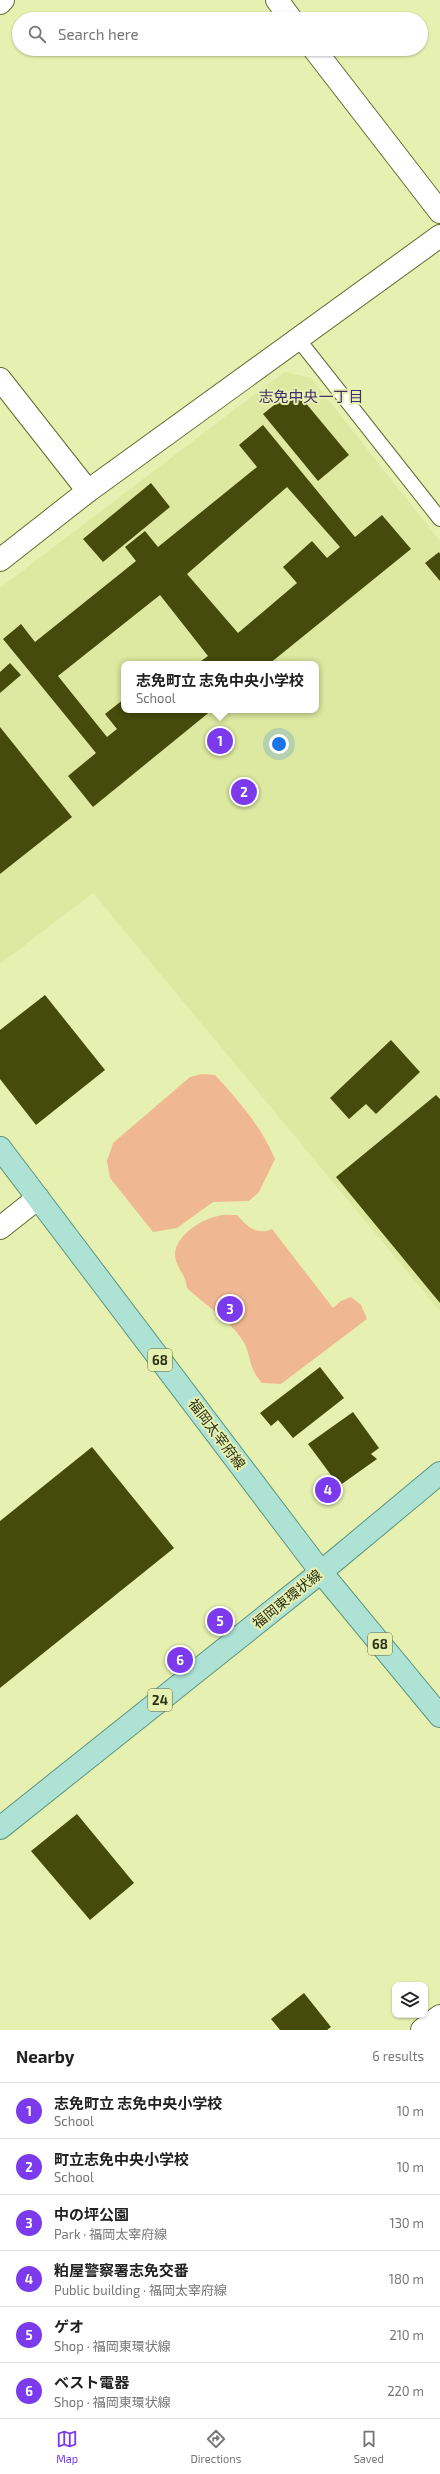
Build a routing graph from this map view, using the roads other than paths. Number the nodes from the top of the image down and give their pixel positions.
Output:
1 (3, 0) edge
2 (276, 0) edge
3 (0, 3) edge
4 (285, 12) edge
5 (319, 56) edge
6 (440, 212) edge
7 (440, 236) edge
8 (298, 339) junction
9 (0, 379) edge
10 (88, 491) junction
11 (440, 519) edge
12 (0, 560) edge
13 (0, 1148) edge
14 (38, 1198) junction
15 (0, 1228) edge
16 (440, 1473) edge
17 (321, 1572) junction
18 (440, 1716) edge
19 (0, 1828) edge
20 (440, 2016) edge
21 (422, 2030) edge

1 - 3 street
2 - 4 street
5 - 6 street
7 - 8 street
8 - 10 street
8 - 11 lane
9 - 10 street
10 - 12 street
13 - 14 main road, 福岡太宰府線 / 68
14 - 15 street
14 - 17 main road, 福岡太宰府線 / 68
16 - 17 main road, 福岡東環状線 / 24
17 - 18 main road, 福岡太宰府線 / 68
17 - 19 main road, 福岡東環状線 / 24
20 - 21 street

